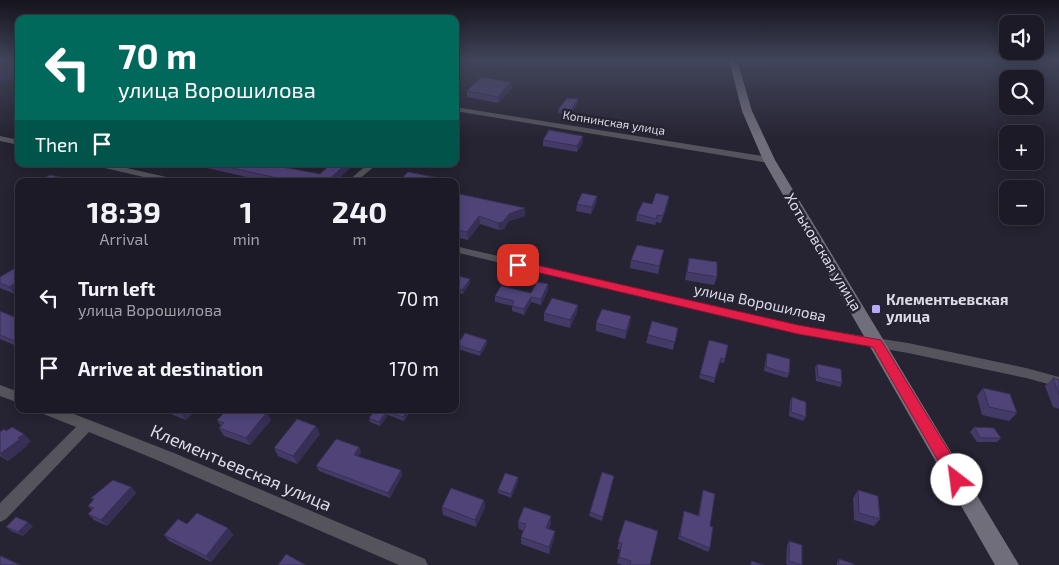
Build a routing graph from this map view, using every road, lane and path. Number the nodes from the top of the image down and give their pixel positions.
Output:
1 (740, 86) edge
2 (459, 110) edge
3 (0, 138) edge
4 (15, 142) edge
5 (768, 160) junction
6 (113, 167) edge
7 (369, 167) edge
8 (159, 178) edge
9 (356, 178) edge
10 (459, 250) edge
11 (877, 343) junction
12 (1059, 382) edge
13 (0, 390) edge
14 (15, 396) edge
15 (56, 413) edge
16 (87, 425) junction
17 (0, 514) edge
18 (419, 565) edge
19 (1008, 565) edge

1 - 5 main road, Хотьковская улица
2 - 5 street, Копнинская улица
3 - 4 street
5 - 11 main road, Хотьковская улица
6 - 8 street
7 - 9 street
10 - 11 street, улица Ворошилова
11 - 12 street, улица Ворошилова
11 - 19 main road, Хотьковская улица
13 - 14 street
15 - 16 street, Клементьевская улица
16 - 17 street
16 - 18 street, Клементьевская улица

